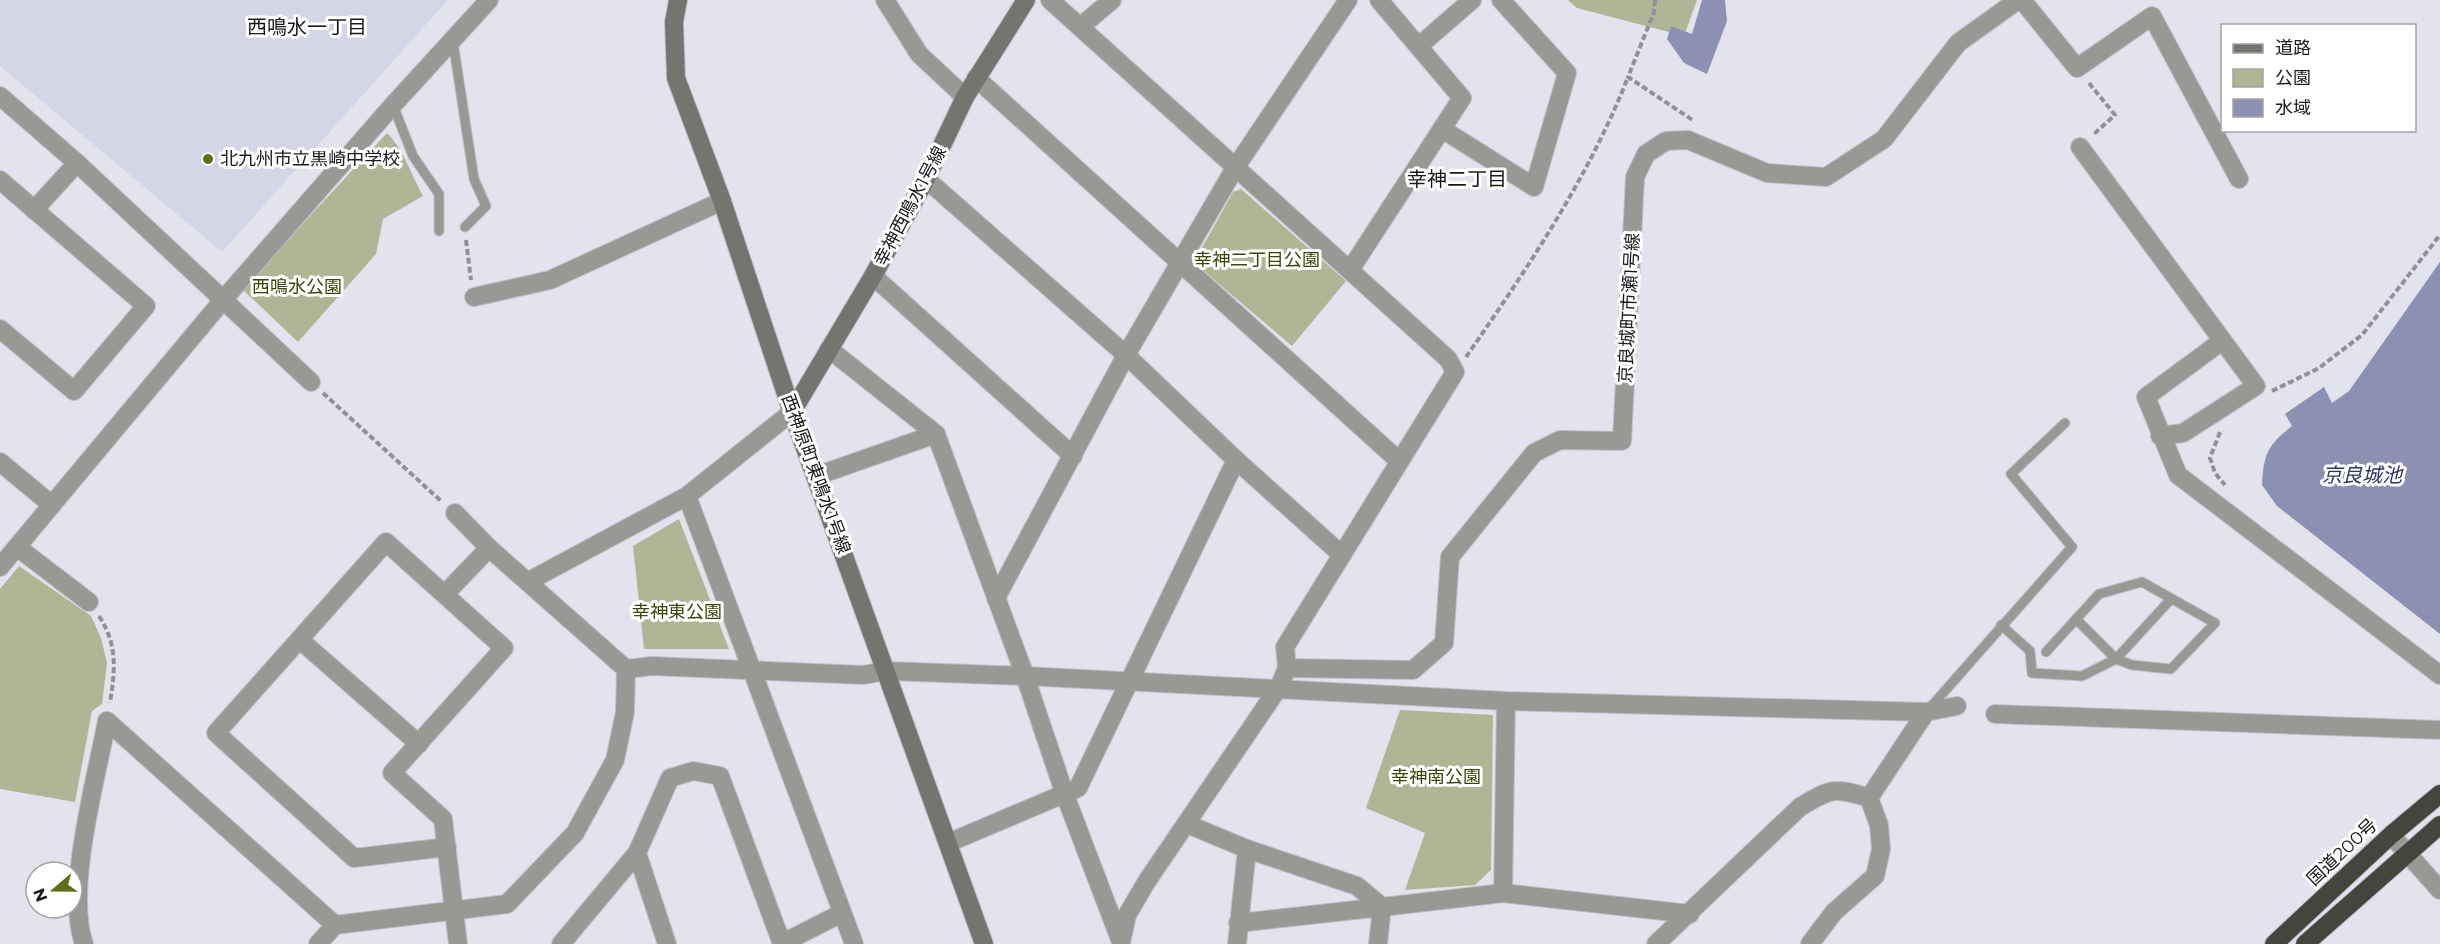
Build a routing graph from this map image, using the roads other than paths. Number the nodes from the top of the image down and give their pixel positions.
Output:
1 (489, 0) edge
2 (678, 0) edge
3 (885, 0) edge
4 (1026, 0) edge
5 (1050, 0) edge
6 (1112, 0) edge
7 (1348, 0) edge
8 (1379, 0) edge
9 (1472, 0) edge
10 (1501, 0) edge
11 (2020, 0) edge
12 (1080, 27) junction
13 (453, 42) junction
14 (1419, 46) junction
15 (976, 78) junction
16 (0, 96) edge
17 (965, 98) junction
18 (393, 105) junction
19 (1442, 129) junction
20 (2080, 147) road end
21 (77, 163) junction
22 (1235, 168) junction
23 (926, 179) junction
24 (2239, 179) dead end
25 (0, 180) edge
26 (722, 201) junction
27 (34, 210) junction
28 (465, 227) road end
29 (439, 231) dead end
30 (1182, 261) junction
31 (1350, 270) junction
32 (873, 276) junction
33 (474, 297) road end
34 (223, 300) junction
35 (0, 329) edge
36 (2222, 341) junction
37 (829, 349) junction
38 (1126, 355) junction
39 (311, 382) road end
40 (792, 412) junction
41 (2065, 423) dead end
42 (936, 434) junction
43 (2160, 436) junction
44 (1073, 456) junction
45 (1236, 460) junction
46 (1399, 461) junction
47 (0, 462) edge
48 (816, 476) junction
49 (687, 496) junction
50 (52, 505) junction
51 (454, 513) road end
52 (17, 547) junction
53 (489, 548) junction
54 (1342, 555) junction
55 (0, 567) edge
56 (529, 581) junction
57 (445, 594) junction
58 (996, 598) junction
59 (2171, 599) junction
60 (89, 602) road end
61 (2076, 619) junction
62 (2001, 626) junction
63 (300, 640) junction
64 (2046, 652) dead end
65 (2116, 659) junction
66 (1287, 668) junction
67 (626, 669) junction
68 (887, 671) junction
69 (753, 672) junction
70 (2440, 675) edge
71 (1025, 676) junction
72 (1130, 680) junction
73 (1280, 687) junction
74 (1506, 701) junction
75 (1957, 706) dead end
76 (1926, 712) junction
77 (1995, 714) dead end
78 (2440, 730) edge
79 (419, 744) junction
80 (2440, 794) edge
81 (1065, 795) junction
82 (1869, 798) junction
83 (1187, 824) junction
84 (2440, 825) edge
85 (2391, 835) junction
86 (948, 843) junction
87 (447, 847) junction
88 (1247, 849) junction
89 (637, 853) junction
90 (2408, 854) junction
91 (2440, 890) edge
92 (1503, 893) junction
93 (1382, 907) junction
94 (455, 911) junction
95 (842, 913) junction
96 (1690, 914) junction
97 (1238, 923) junction
98 (335, 925) junction
99 (1121, 943) edge
100 (84, 944) edge
101 (318, 944) edge
102 (458, 944) edge
103 (561, 944) edge
104 (667, 944) edge
105 (781, 944) edge
106 (854, 944) edge
107 (984, 944) edge
108 (1237, 944) edge
109 (1378, 944) edge
110 (1656, 944) edge
111 (1810, 944) edge
112 (2274, 944) edge
113 (2305, 944) edge

1 - 13 street
2 - 26 street, 西神原町東鳴水1号線
3 - 17 street
4 - 15 street, 幸神西鳴水1号線
5 - 12 street
6 - 12 street
7 - 22 street
8 - 14 street
9 - 14 street
10 - 19 street
11 - 24 street
11 - 66 street, 京良城町市瀬1号線
12 - 22 street
13 - 18 street
13 - 28 lane
14 - 19 street
15 - 17 street, 幸神西鳴水1号線
15 - 30 street
16 - 21 street
17 - 23 street, 幸神西鳴水1号線
18 - 29 lane
18 - 34 street
19 - 31 street
20 - 36 street
21 - 27 street
21 - 34 street
22 - 30 street
22 - 31 street
23 - 32 street, 幸神西鳴水1号線
23 - 38 street
25 - 27 street
26 - 33 street
26 - 40 street, 西神原町東鳴水1号線
27 - 35 street
30 - 38 street
30 - 46 street
31 - 46 street
32 - 37 street, 幸神西鳴水1号線
32 - 44 street
34 - 39 street
34 - 50 street
36 - 43 street
36 - 43 street
37 - 40 street, 幸神西鳴水1号線
37 - 42 street
38 - 44 street
38 - 45 street
40 - 48 street, 西神原町東鳴水1号線
40 - 49 street
41 - 62 lane
42 - 48 street
42 - 58 street
43 - 70 street
44 - 58 street
45 - 54 street
45 - 72 street
46 - 54 street
47 - 50 street
48 - 68 street, 西神原町東鳴水1号線
49 - 56 street
49 - 69 street
50 - 52 street
51 - 53 street
52 - 55 street
52 - 60 street
53 - 56 street
53 - 57 street
54 - 66 street
56 - 67 street
57 - 63 street
57 - 79 street
58 - 71 street
59 - 61 lane
59 - 65 lane
59 - 65 lane
61 - 64 lane
61 - 65 lane
62 - 65 lane
62 - 76 lane
63 - 79 street
63 - 87 street
66 - 73 street
67 - 69 street
67 - 94 street
68 - 69 street
68 - 71 street
68 - 86 street, 西神原町東鳴水1号線
69 - 95 street
71 - 72 street
71 - 81 street
72 - 73 street
72 - 81 street
73 - 74 street
73 - 83 street
74 - 76 street
74 - 92 street
75 - 76 street
76 - 82 street
77 - 78 street
79 - 87 street
80 - 85 highway, 国道200号
81 - 86 street
81 - 99 street
82 - 96 street
82 - 111 street
83 - 88 street
83 - 99 street
84 - 90 highway
85 - 90 street
85 - 112 highway, 国道200号
86 - 107 street, 西神原町東鳴水1号線
87 - 94 street
88 - 93 street
88 - 97 street
89 - 103 street
89 - 104 street
89 - 105 street
90 - 91 street
90 - 113 highway
92 - 93 street
92 - 96 street
93 - 97 street
93 - 109 street
94 - 98 street
94 - 102 street
95 - 105 street
95 - 106 street
96 - 110 street
97 - 108 street
98 - 100 street
98 - 101 street

